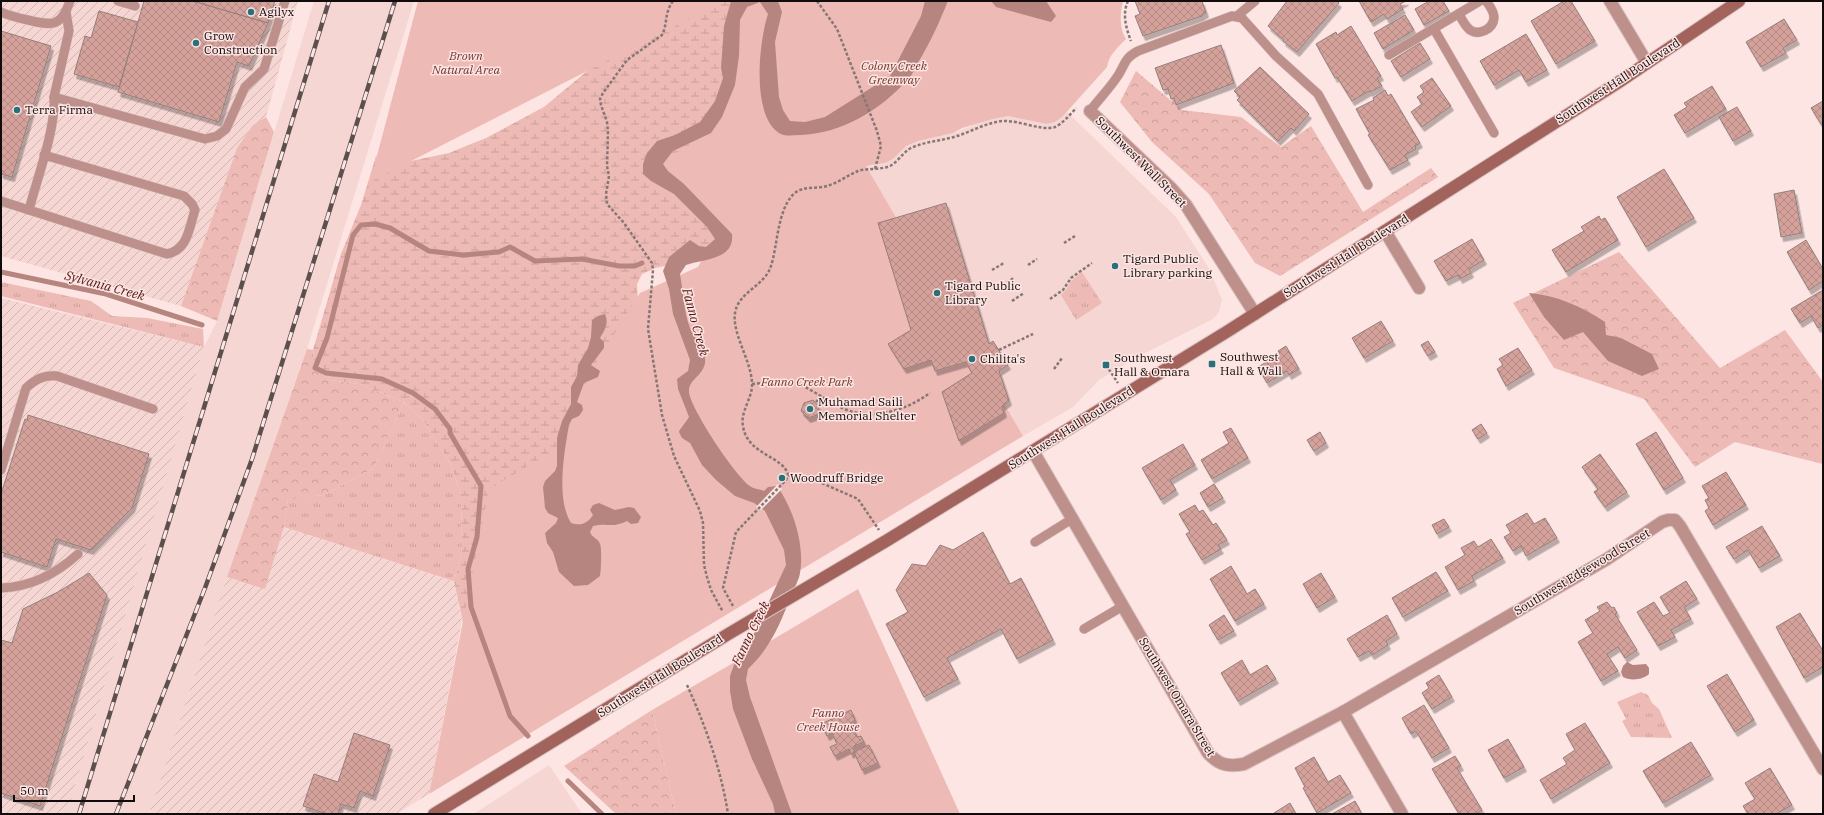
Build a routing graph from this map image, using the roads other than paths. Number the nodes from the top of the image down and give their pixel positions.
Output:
1 (70, 1) edge
2 (118, 1) edge
3 (285, 1) edge
4 (1255, 1) edge
5 (1481, 1) edge
6 (1610, 1) edge
7 (1739, 1) edge
8 (135, 6) dead end
9 (1, 12) edge
10 (66, 12) junction
11 (1459, 14) junction
12 (1237, 16) junction
13 (1434, 29) junction
14 (1389, 55) dead end
15 (1648, 63) junction
16 (54, 97) junction
17 (1090, 111) joint
18 (1494, 133) dead end
19 (44, 155) junction
20 (1368, 185) dead end
21 (1, 201) edge
22 (29, 210) junction
23 (1385, 231) junction
24 (1419, 288) dead end
25 (1255, 314) junction
26 (153, 409) dead end
27 (1033, 451) junction
28 (1, 470) edge
29 (1072, 519) junction
30 (1035, 542) dead end
31 (78, 554) dead end
32 (1, 588) edge
33 (1123, 606) junction
34 (1084, 629) dead end
35 (1343, 712) junction
36 (1823, 769) edge
37 (434, 814) edge
38 (1402, 814) edge

1 - 10 lane
2 - 8 lane
3 - 16 lane
4 - 12 lane
5 - 11 lane
5 - 11 lane
6 - 15 street
7 - 15 main road, Southwest Hall Boulevard
9 - 10 lane
10 - 16 lane
11 - 13 lane
12 - 17 lane
12 - 20 lane
13 - 14 lane
13 - 18 lane
15 - 23 main road, Southwest Hall Boulevard
16 - 19 lane
17 - 25 street, Southwest Wall Street
19 - 22 lane
19 - 22 lane
21 - 22 lane
23 - 24 street
23 - 25 main road, Southwest Hall Boulevard
25 - 27 main road, Southwest Hall Boulevard
26 - 28 lane
27 - 29 street, Southwest Omara Street
27 - 37 main road, Southwest Hall Boulevard
29 - 30 lane
29 - 33 street, Southwest Omara Street
31 - 32 lane
33 - 34 lane
33 - 35 street, Southwest Omara Street
35 - 36 street, Southwest Edgewood Street
35 - 38 street

